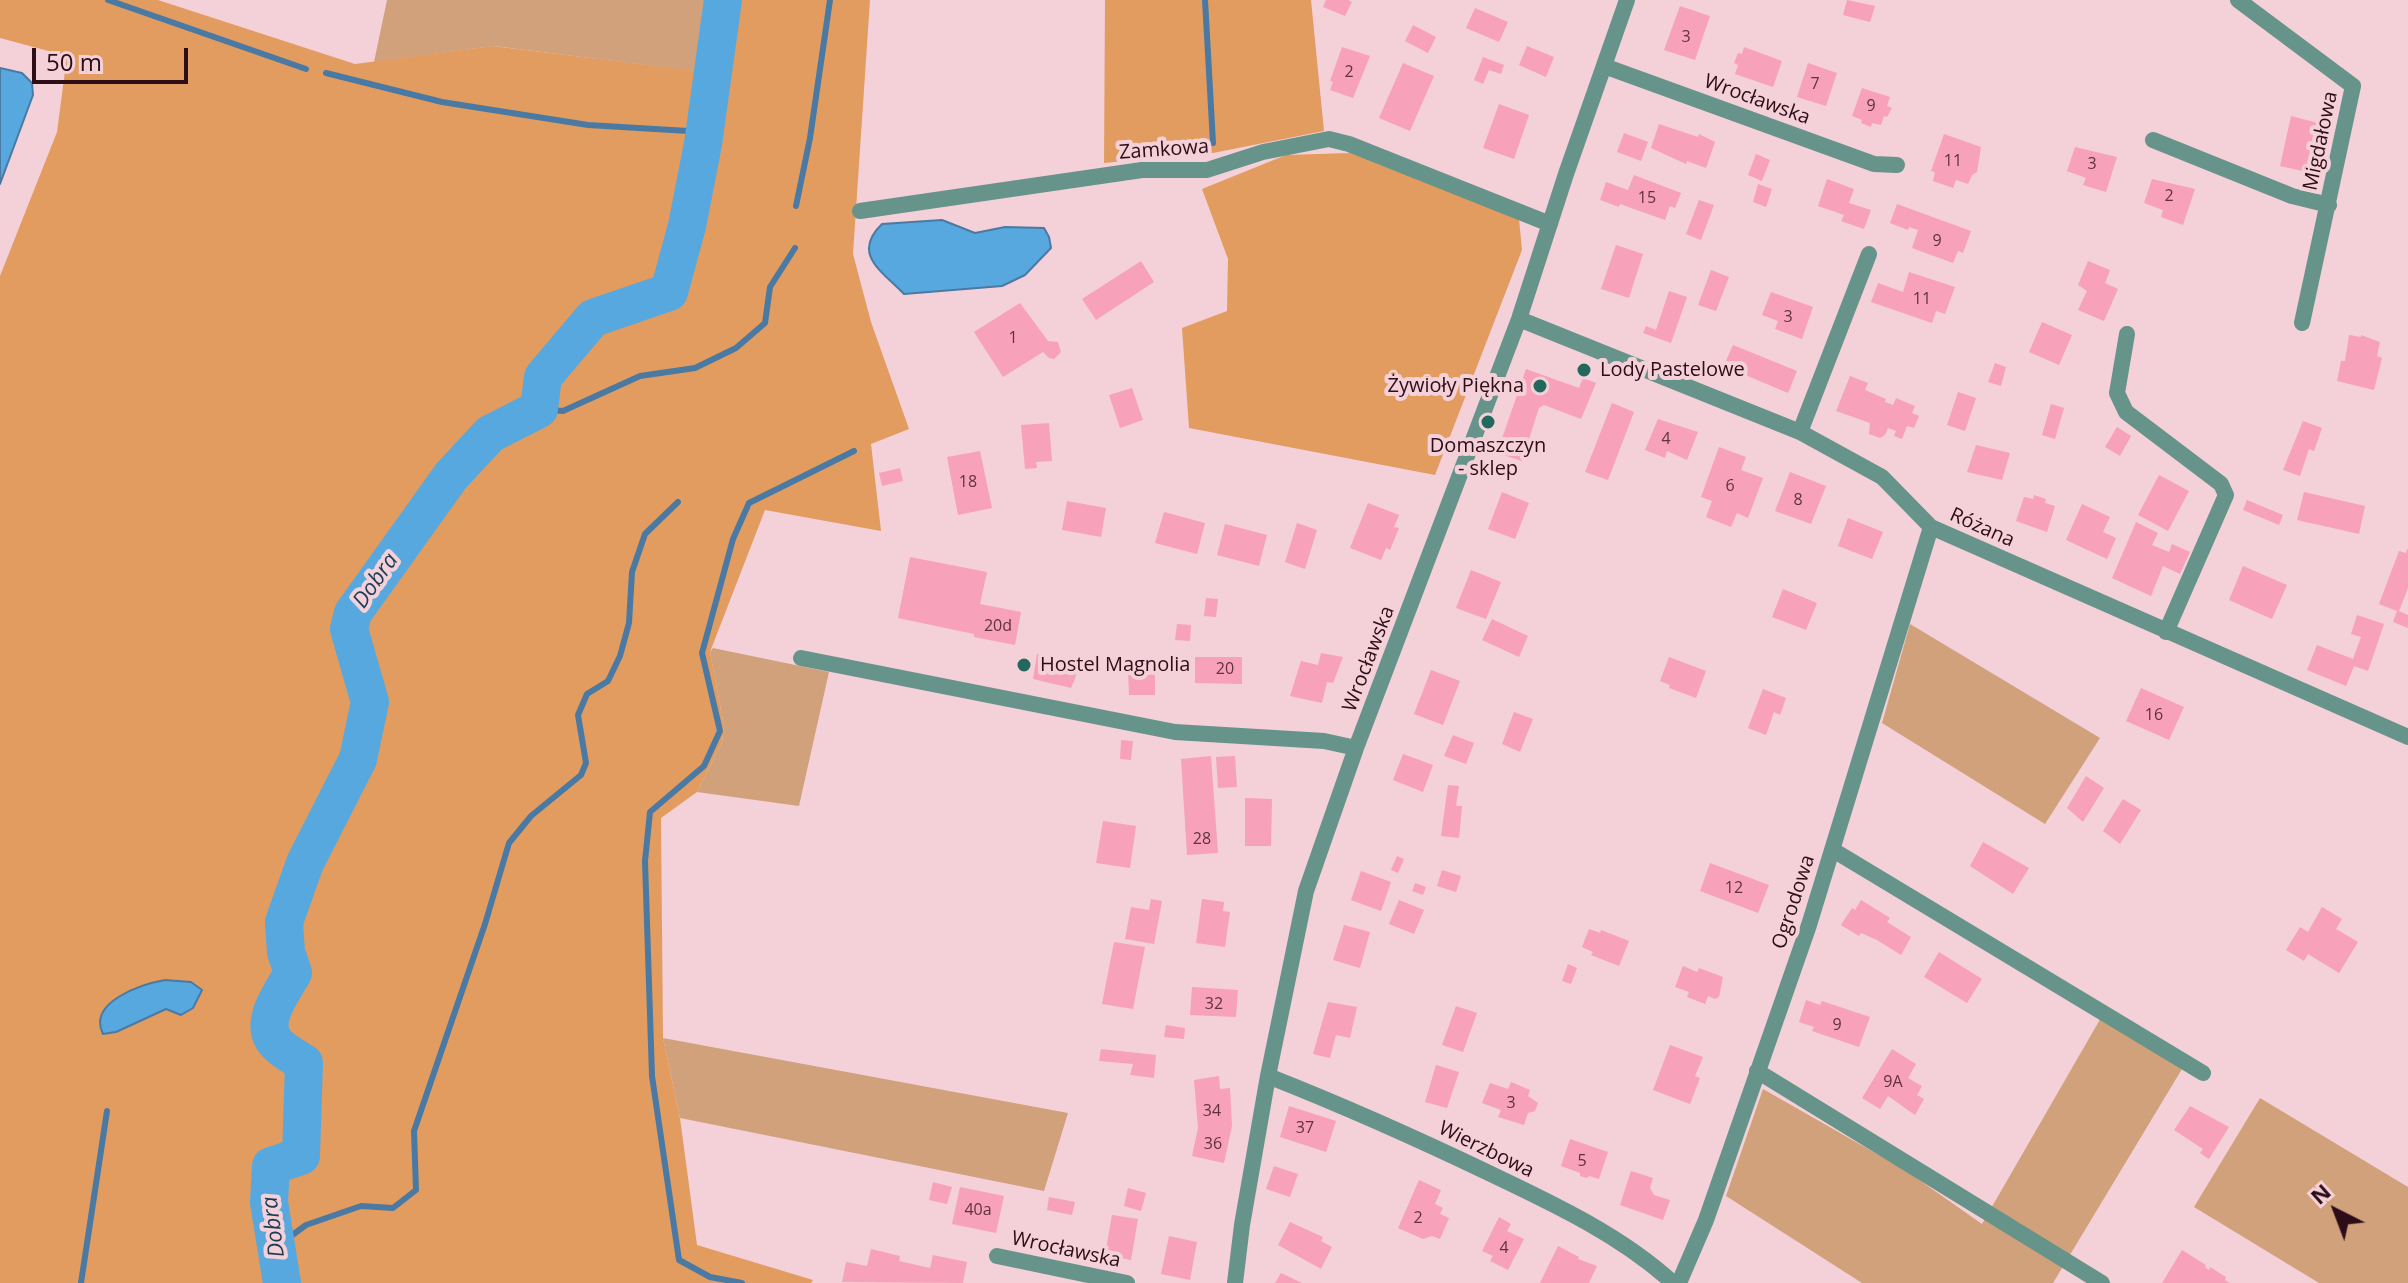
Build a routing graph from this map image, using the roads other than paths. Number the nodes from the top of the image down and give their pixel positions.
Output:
1 (1627, 0) edge
2 (2238, 0) edge
3 (1604, 66) junction
4 (2153, 140) dead end
5 (1897, 165) dead end
6 (2329, 205) junction
7 (860, 211) dead end
8 (1550, 224) junction
9 (1869, 254) dead end
10 (1519, 319) junction
11 (2302, 323) dead end
12 (2127, 334) dead end
13 (1800, 432) junction
14 (1931, 527) junction
15 (2166, 632) junction
16 (801, 658) dead end
17 (2408, 737) edge
18 (1356, 748) junction
19 (1833, 850) junction
20 (1757, 1071) junction
21 (2203, 1073) dead end
22 (1268, 1076) junction
23 (997, 1256) dead end
24 (1127, 1283) edge
25 (1235, 1283) edge
26 (1676, 1283) edge
27 (2102, 1283) edge

1 - 3 street, Wrocławska
2 - 6 street, Migdałowa
3 - 5 street, Wrocławska
3 - 8 street, Wrocławska
4 - 6 street, Migdałowa
6 - 11 street, Migdałowa
7 - 8 street, Zamkowa
8 - 10 street, Wrocławska
9 - 13 street
10 - 13 street, Różana
10 - 18 street, Wrocławska
12 - 15 street
13 - 14 street, Różana
14 - 15 street, Różana
14 - 19 street, Ogrodowa
15 - 17 street, Różana
16 - 18 street
18 - 22 street, Wrocławska
19 - 20 street, Ogrodowa
19 - 21 street
20 - 26 street, Ogrodowa
20 - 27 street
22 - 25 street, Wrocławska
22 - 26 street, Wierzbowa
23 - 24 street, Wrocławska

